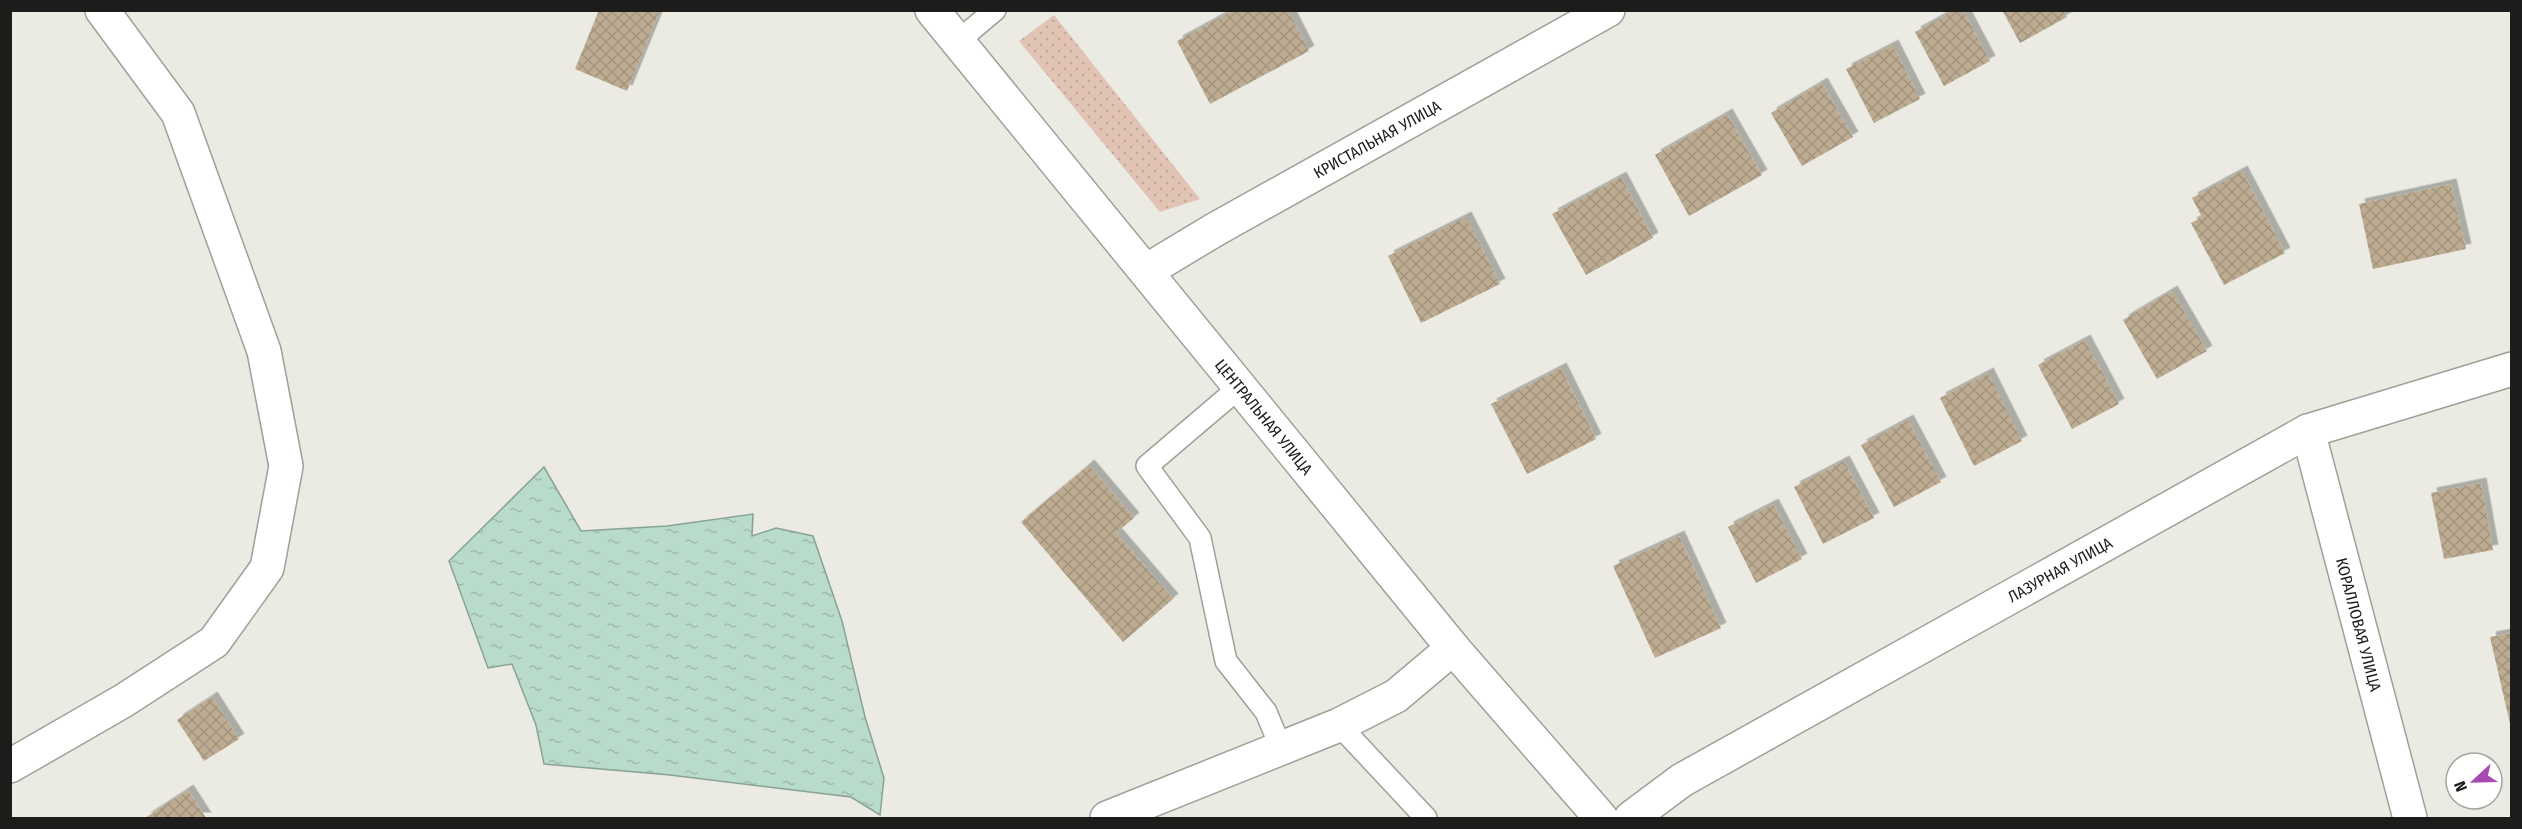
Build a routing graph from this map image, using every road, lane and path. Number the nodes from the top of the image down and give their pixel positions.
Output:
1 (102, 10) edge
2 (932, 10) edge
3 (995, 10) edge
4 (1608, 10) edge
5 (957, 42) junction
6 (1146, 271) junction
7 (2511, 369) edge
8 (1240, 386) junction
9 (2308, 431) junction
10 (1453, 648) junction
11 (1339, 725) junction
12 (1281, 748) junction
13 (10, 766) edge
14 (1107, 819) edge
15 (1426, 819) edge
16 (1601, 819) edge
17 (1631, 819) edge
18 (2410, 819) edge

1 - 13 street
2 - 5 street, ЦЕНТРАЛЬНАЯ УЛИЦА
3 - 5 lane
4 - 6 street, КРИСТАЛЬНАЯ УЛИЦА
5 - 6 street, ЦЕНТРАЛЬНАЯ УЛИЦА
6 - 8 street, ЦЕНТРАЛЬНАЯ УЛИЦА
7 - 9 street, ЛАЗУРНАЯ УЛИЦА
8 - 10 street, ЦЕНТРАЛЬНАЯ УЛИЦА
8 - 12 lane
9 - 17 street, ЛАЗУРНАЯ УЛИЦА
9 - 18 street, КОРАЛЛОВАЯ УЛИЦА
10 - 11 street
10 - 16 street, ЦЕНТРАЛЬНАЯ УЛИЦА
11 - 12 street
11 - 15 lane
12 - 14 street

